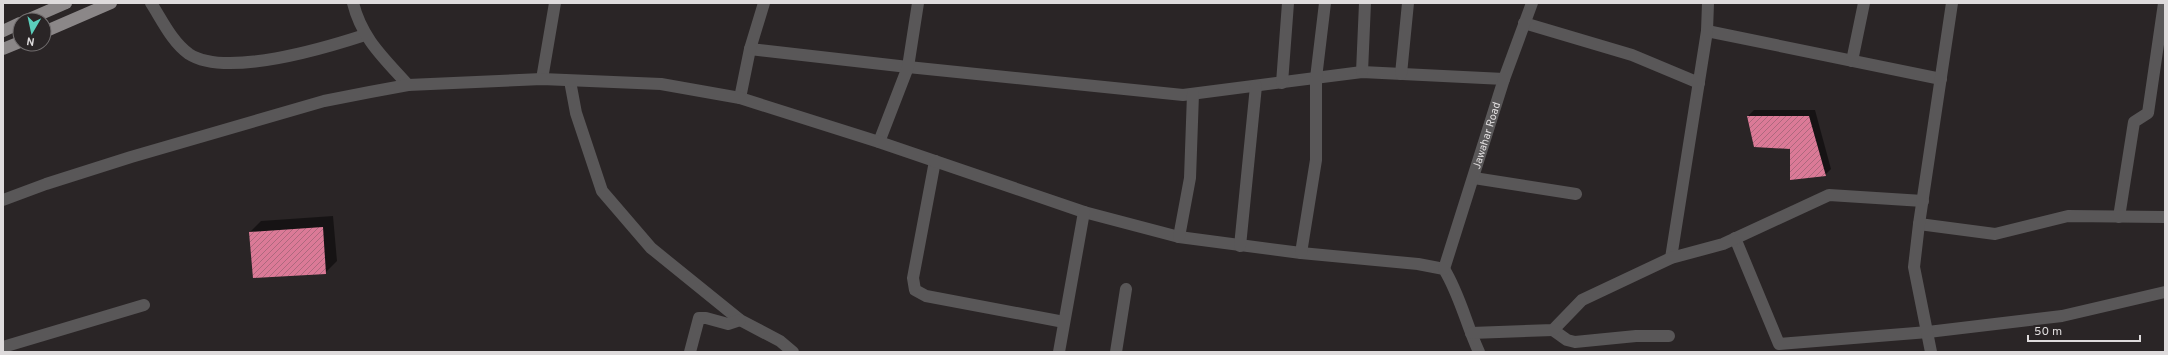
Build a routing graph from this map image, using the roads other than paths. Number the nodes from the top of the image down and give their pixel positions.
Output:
1 (66, 3) edge
2 (111, 3) edge
3 (150, 3) edge
4 (353, 3) edge
5 (555, 3) edge
6 (764, 3) edge
7 (918, 3) edge
8 (1288, 3) edge
9 (1325, 3) edge
10 (1365, 3) edge
11 (1408, 3) edge
12 (1532, 3) edge
13 (1708, 3) edge
14 (1864, 3) edge
15 (1952, 3) edge
16 (2164, 3) edge
17 (45, 12) edge
18 (1524, 23) junction
19 (52, 29) edge
20 (1707, 31) junction
21 (365, 35) junction
22 (750, 49) junction
23 (1852, 61) junction
24 (908, 67) junction
25 (1362, 72) junction
26 (1401, 74) junction
27 (1316, 78) junction
28 (542, 79) junction
29 (1504, 79) junction
30 (1941, 79) junction
31 (570, 81) junction
32 (1282, 83) junction
33 (1699, 83) junction
34 (408, 85) junction
35 (1256, 86) junction
36 (1193, 94) junction
37 (740, 98) junction
38 (879, 142) junction
39 (935, 161) junction
40 (1474, 178) junction
41 (1576, 194) dead end
42 (3, 200) edge
43 (1923, 201) junction
44 (1084, 212) junction
45 (2118, 217) junction
46 (2165, 217) edge
47 (1919, 224) junction
48 (1179, 238) junction
49 (1735, 238) junction
50 (1240, 246) junction
51 (1300, 254) junction
52 (1671, 258) junction
53 (1444, 269) junction
54 (1126, 289) dead end
55 (2165, 292) edge
56 (144, 305) dead end
57 (740, 320) junction
58 (1064, 322) junction
59 (1553, 330) junction
60 (1928, 332) junction
61 (1471, 333) junction
62 (1669, 336) dead end
63 (1814, 346) edge
64 (3, 347) edge
65 (778, 347) edge
66 (690, 352) edge
67 (793, 352) edge
68 (1059, 352) edge
69 (1116, 352) edge
70 (1479, 352) edge
71 (1932, 352) edge

1 - 17 main road
2 - 19 main road
3 - 21 street
4 - 21 street
5 - 28 street
6 - 22 street
7 - 24 street
8 - 32 street
9 - 27 street
10 - 25 street
11 - 26 street
12 - 18 street, Jawahar Road
13 - 20 street
14 - 23 street
15 - 30 street
16 - 45 street
18 - 29 street, Jawahar Road
18 - 33 street
20 - 23 street
20 - 33 street
21 - 34 street
22 - 24 street
22 - 37 street
23 - 30 street
24 - 36 street
24 - 38 street
25 - 26 street
25 - 27 street
26 - 29 street
27 - 32 street
27 - 51 street
28 - 31 street
28 - 34 street
29 - 40 street, Jawahar Road
30 - 43 street
31 - 37 street
31 - 57 street
32 - 35 street
33 - 52 street
34 - 42 street
35 - 36 street
35 - 50 street
36 - 48 street
37 - 38 street
38 - 39 street
39 - 44 street
39 - 58 street
40 - 41 street
40 - 53 street, Jawahar Road
43 - 47 street
43 - 49 street
44 - 48 street
44 - 58 street
45 - 46 street
45 - 47 street
47 - 60 street
48 - 50 street
49 - 52 street
49 - 63 street
50 - 51 street
51 - 53 street
52 - 59 street
53 - 61 street
54 - 69 street
55 - 60 street
56 - 64 street
57 - 65 street
57 - 66 street
58 - 68 street
59 - 61 street
59 - 62 street
60 - 63 street
60 - 71 street
61 - 70 street
65 - 67 street

